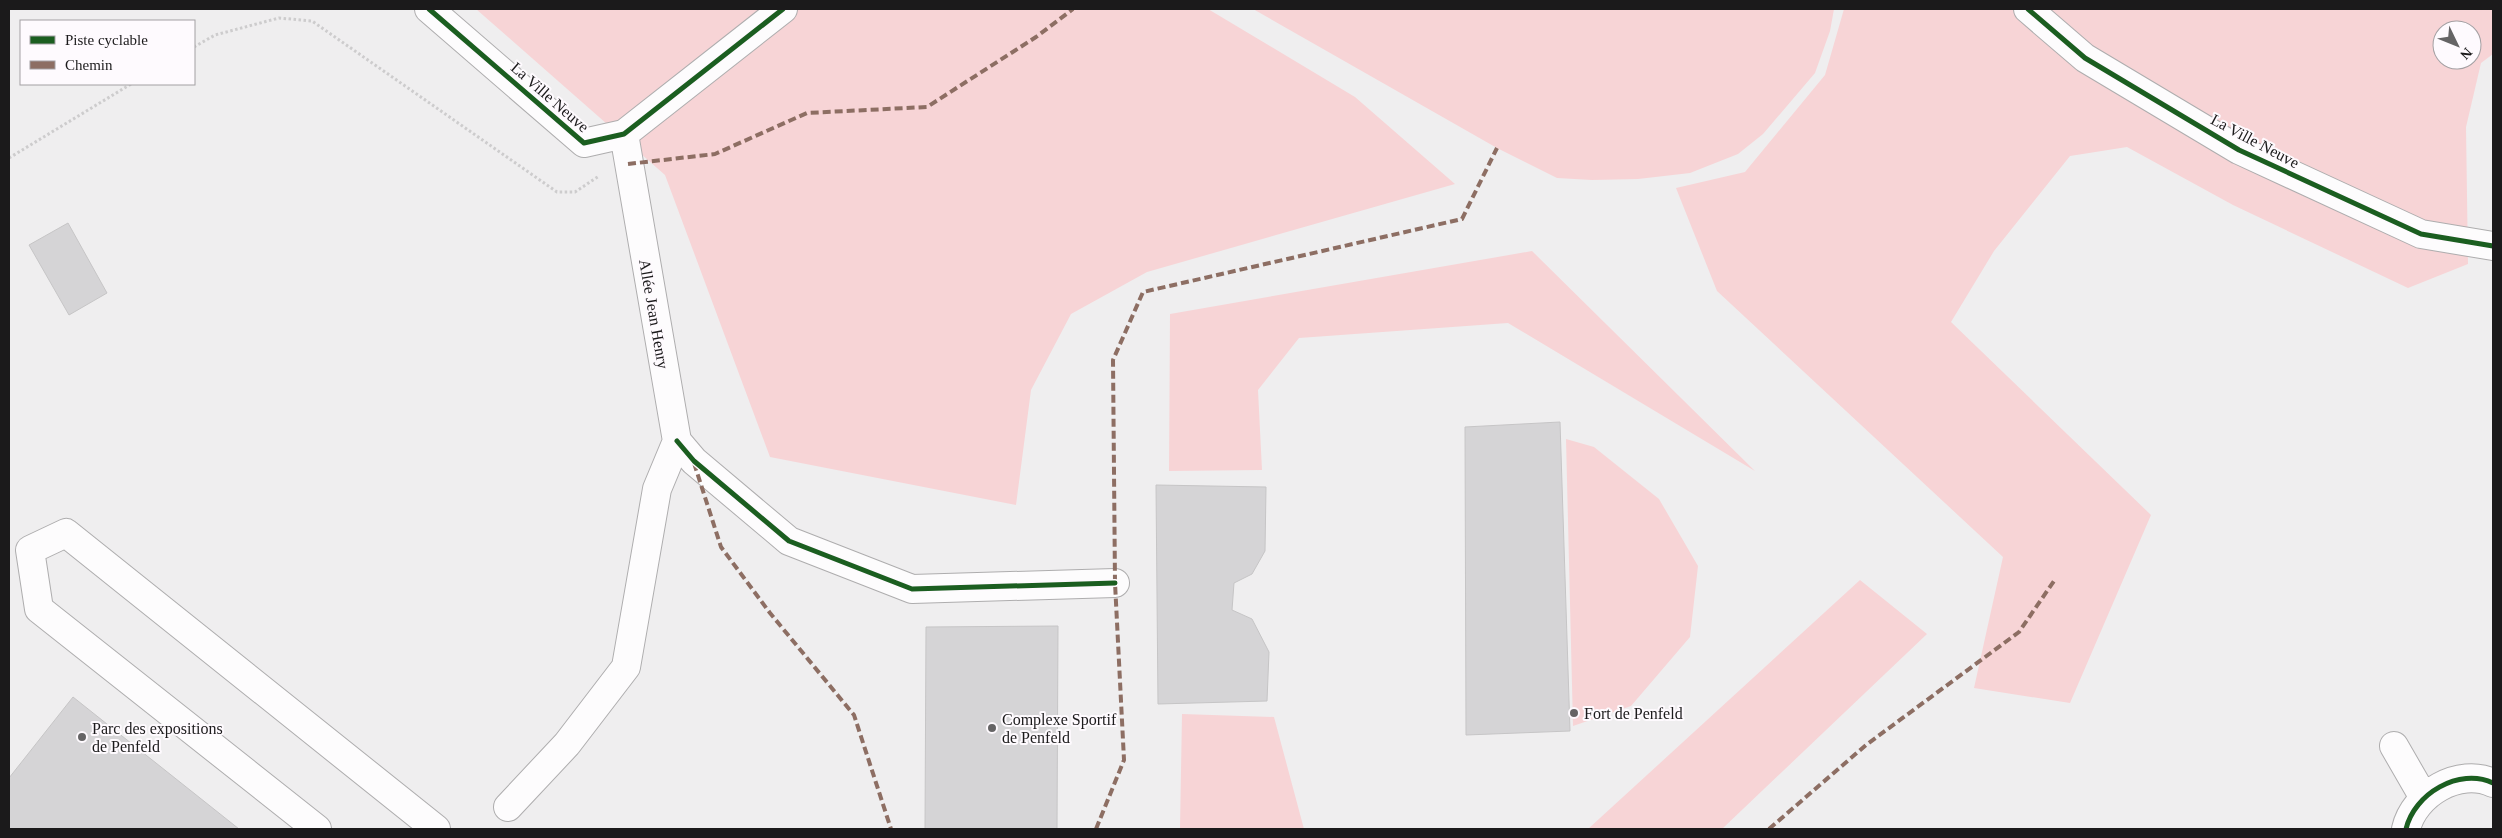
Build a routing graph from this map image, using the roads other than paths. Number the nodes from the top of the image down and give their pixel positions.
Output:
1 (429, 9) edge
2 (783, 9) edge
3 (2028, 9) edge
4 (624, 134) junction
5 (2493, 246) edge
6 (677, 441) junction
7 (20, 551) edge
8 (1115, 583) dead end
9 (2394, 746) dead end
10 (2493, 783) edge
11 (2424, 798) junction
12 (508, 807) dead end
13 (316, 829) edge
14 (436, 829) edge
15 (2406, 829) edge

1 - 4 street, La Ville Neuve
2 - 4 street, La Ville Neuve
3 - 5 street, La Ville Neuve
4 - 6 street, Allée Jean Henry
6 - 8 street
6 - 12 street
7 - 13 street
7 - 14 street
9 - 11 street
10 - 11 street
11 - 15 street

